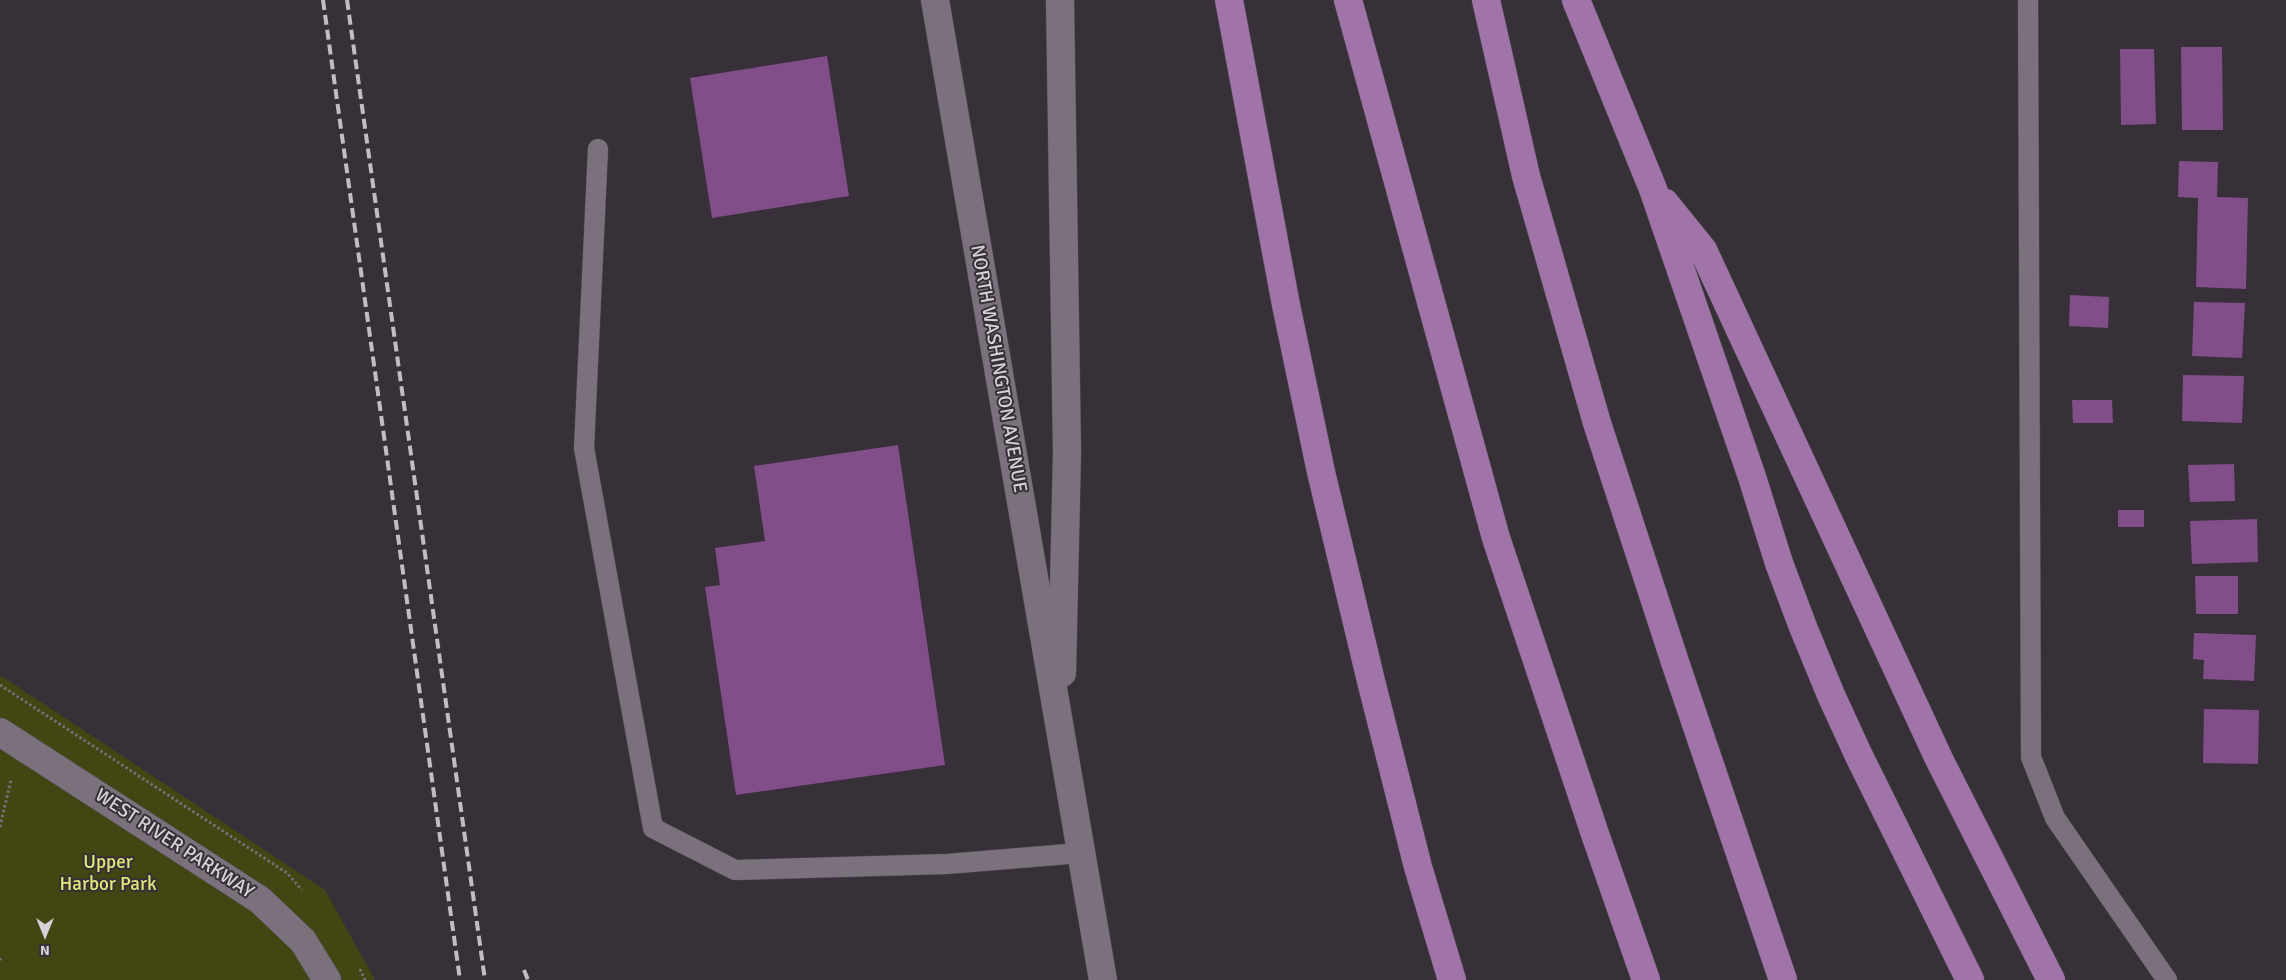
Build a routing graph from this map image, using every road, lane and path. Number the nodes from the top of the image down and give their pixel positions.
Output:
1 (934, 0) edge
2 (1060, 0) edge
3 (1229, 0) edge
4 (1348, 0) edge
5 (1486, 0) edge
6 (1576, 0) edge
7 (2028, 0) edge
8 (598, 149) dead end
9 (1653, 189) junction
10 (0, 732) edge
11 (1061, 737) junction
12 (11, 780) dead end
13 (0, 827) edge
14 (1080, 853) junction
15 (0, 958) edge
16 (0, 963) edge
17 (327, 980) edge
18 (1104, 980) edge
19 (1452, 980) edge
20 (1646, 980) edge
21 (1784, 980) edge
22 (1970, 980) edge
23 (2051, 980) edge
24 (2166, 980) edge

1 - 11 street, NORTH WASHINGTON AVENUE
2 - 11 street, NORTH WASHINGTON AVENUE
3 - 19 highway
4 - 20 highway
5 - 21 highway
6 - 9 highway
7 - 24 lane
8 - 14 lane
9 - 22 highway
9 - 23 highway
10 - 17 street, WEST RIVER PARKWAY
11 - 14 street, NORTH WASHINGTON AVENUE
12 - 13 path
14 - 18 street, NORTH WASHINGTON AVENUE
15 - 16 path

